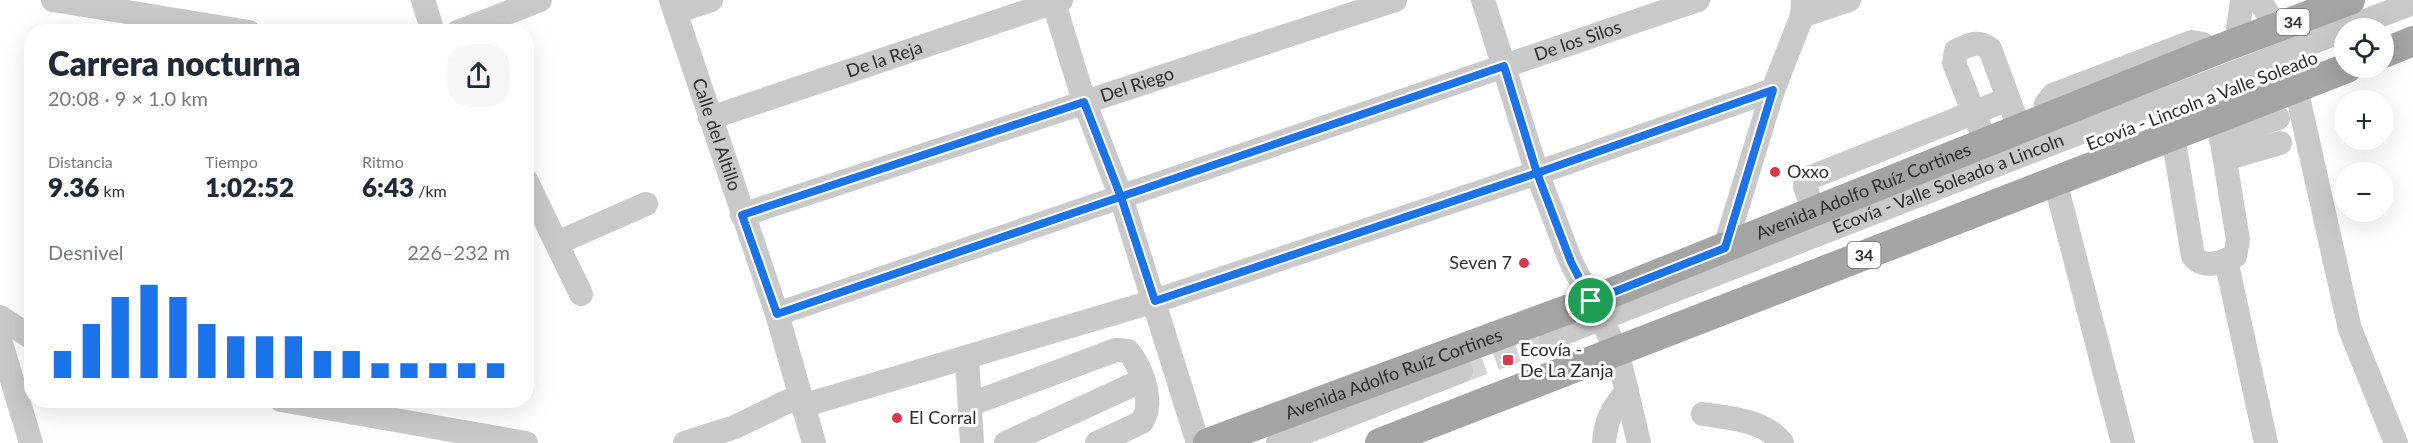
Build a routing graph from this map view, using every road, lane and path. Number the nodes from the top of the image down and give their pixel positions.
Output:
1 (53, 0) edge
2 (423, 0) edge
3 (540, 0) edge
4 (711, 0) edge
5 (1395, 0) edge
6 (1483, 0) edge
7 (1698, 0) edge
8 (1849, 0) edge
9 (2242, 0) edge
10 (2259, 0) edge
11 (2350, 0) edge
12 (1056, 1) edge
13 (2413, 3) edge
14 (673, 6) edge
15 (1803, 8) edge
16 (2374, 18) edge
17 (2413, 20) edge
18 (136, 22) edge
19 (161, 24) edge
20 (431, 24) edge
21 (477, 24) edge
22 (2394, 27) edge
23 (2277, 28) junction
24 (2334, 34) edge
25 (2413, 41) edge
26 (2224, 48) junction
27 (2394, 49) edge
28 (2334, 50) edge
29 (1504, 66) junction
30 (2334, 73) edge
31 (2296, 88) junction
32 (1773, 90) junction
33 (2008, 99) junction
34 (1084, 102) junction
35 (1975, 111) junction
36 (710, 118) junction
37 (2278, 118) dead end
38 (2033, 125) junction
39 (2173, 136) junction
40 (2221, 138) junction
41 (1986, 143) junction
42 (2280, 143) dead end
43 (1537, 173) junction
44 (2055, 181) junction
45 (1121, 197) junction
46 (534, 203) edge
47 (646, 204) dead end
48 (1814, 212) junction
49 (742, 215) junction
50 (544, 231) edge
51 (1725, 248) junction
52 (2226, 260) junction
53 (581, 294) dead end
54 (1155, 301) junction
55 (777, 314) junction
56 (0, 317) edge
57 (1604, 325) junction
58 (24, 333) edge
59 (0, 340) edge
60 (1554, 344) tunnel mouth
61 (967, 357) junction
62 (1143, 380) junction
63 (1628, 391) junction
64 (24, 394) edge
65 (801, 401) junction
66 (971, 404) junction
67 (27, 408) edge
68 (327, 408) edge
69 (1703, 414) dead end
70 (31, 443) edge
71 (526, 443) edge
72 (685, 443) edge
73 (814, 443) edge
74 (972, 443) edge
75 (1006, 443) edge
76 (1097, 443) edge
77 (1198, 443) edge
78 (1208, 443) edge
79 (1278, 443) edge
80 (1319, 443) edge
81 (1380, 443) edge
82 (1604, 443) edge
83 (1639, 443) edge
84 (1782, 443) edge
85 (2123, 443) edge
86 (2266, 443) edge
87 (2396, 443) edge

1 - 18 street
2 - 20 street
3 - 21 street
4 - 14 street
5 - 34 street, Del Riego
6 - 29 street
7 - 29 street, De los Silos
8 - 15 street
9 - 26 street
10 - 23 street
11 - 23 main road, Avenida Adolfo Ruíz Cortines / 34
12 - 34 street
12 - 36 street, De la Reja
13 - 16 street, Ecovía - Valle Soleado a Lincoln
14 - 36 street, Calle del Altillo
15 - 32 street
17 - 22 street
18 - 19 street
23 - 26 main road, Avenida Adolfo Ruíz Cortines / 34
24 - 57 street, Ecovía - Valle Soleado a Lincoln
25 - 27 main road
26 - 38 main road, Avenida Adolfo Ruíz Cortines / 34
28 - 57 street, Ecovía - Lincoln a Valle Soleado
29 - 43 street
29 - 45 street, De los Silos
30 - 31 main road, Avenida Adolfo Ruíz Cortines / 34
31 - 40 main road, Avenida Adolfo Ruíz Cortines / 34
31 - 87 street
32 - 43 street
32 - 51 street
33 - 35 street
33 - 35 street
33 - 38 street
34 - 45 street
34 - 49 street, Del Riego
35 - 41 street
35 - 48 street
36 - 49 street, Calle del Altillo
37 - 40 street
38 - 41 main road, Avenida Adolfo Ruíz Cortines / 34
39 - 40 main road, Avenida Adolfo Ruíz Cortines / 34
39 - 44 main road, Avenida Adolfo Ruíz Cortines / 34
39 - 52 street
40 - 42 street
40 - 52 street
41 - 48 main road, Avenida Adolfo Ruíz Cortines / 34
43 - 54 street
43 - 57 street
44 - 57 main road, Avenida Adolfo Ruíz Cortines / 34
44 - 85 street
45 - 54 street
45 - 55 street, De los Silos
46 - 50 street
47 - 50 street
48 - 51 main road, Avenida Adolfo Ruíz Cortines / 34
49 - 55 street, Calle del Altillo
50 - 53 street
51 - 57 main road, Avenida Adolfo Ruíz Cortines / 34
52 - 86 street
54 - 61 street
54 - 77 street
55 - 65 street, Calle del Altillo
56 - 58 street
57 - 60 street, Ecovía - Valle Soleado a Lincoln
57 - 63 street
57 - 78 main road, Avenida Adolfo Ruíz Cortines / 34
57 - 81 main road, Avenida Adolfo Ruíz Cortines / 34
59 - 64 street
61 - 65 street
61 - 66 street
62 - 66 street
62 - 75 street
62 - 76 street
63 - 82 street
63 - 83 street
65 - 72 street
65 - 73 street, Calle del Altillo
66 - 74 street
67 - 70 street
68 - 71 street
69 - 84 street
79 - 80 street

